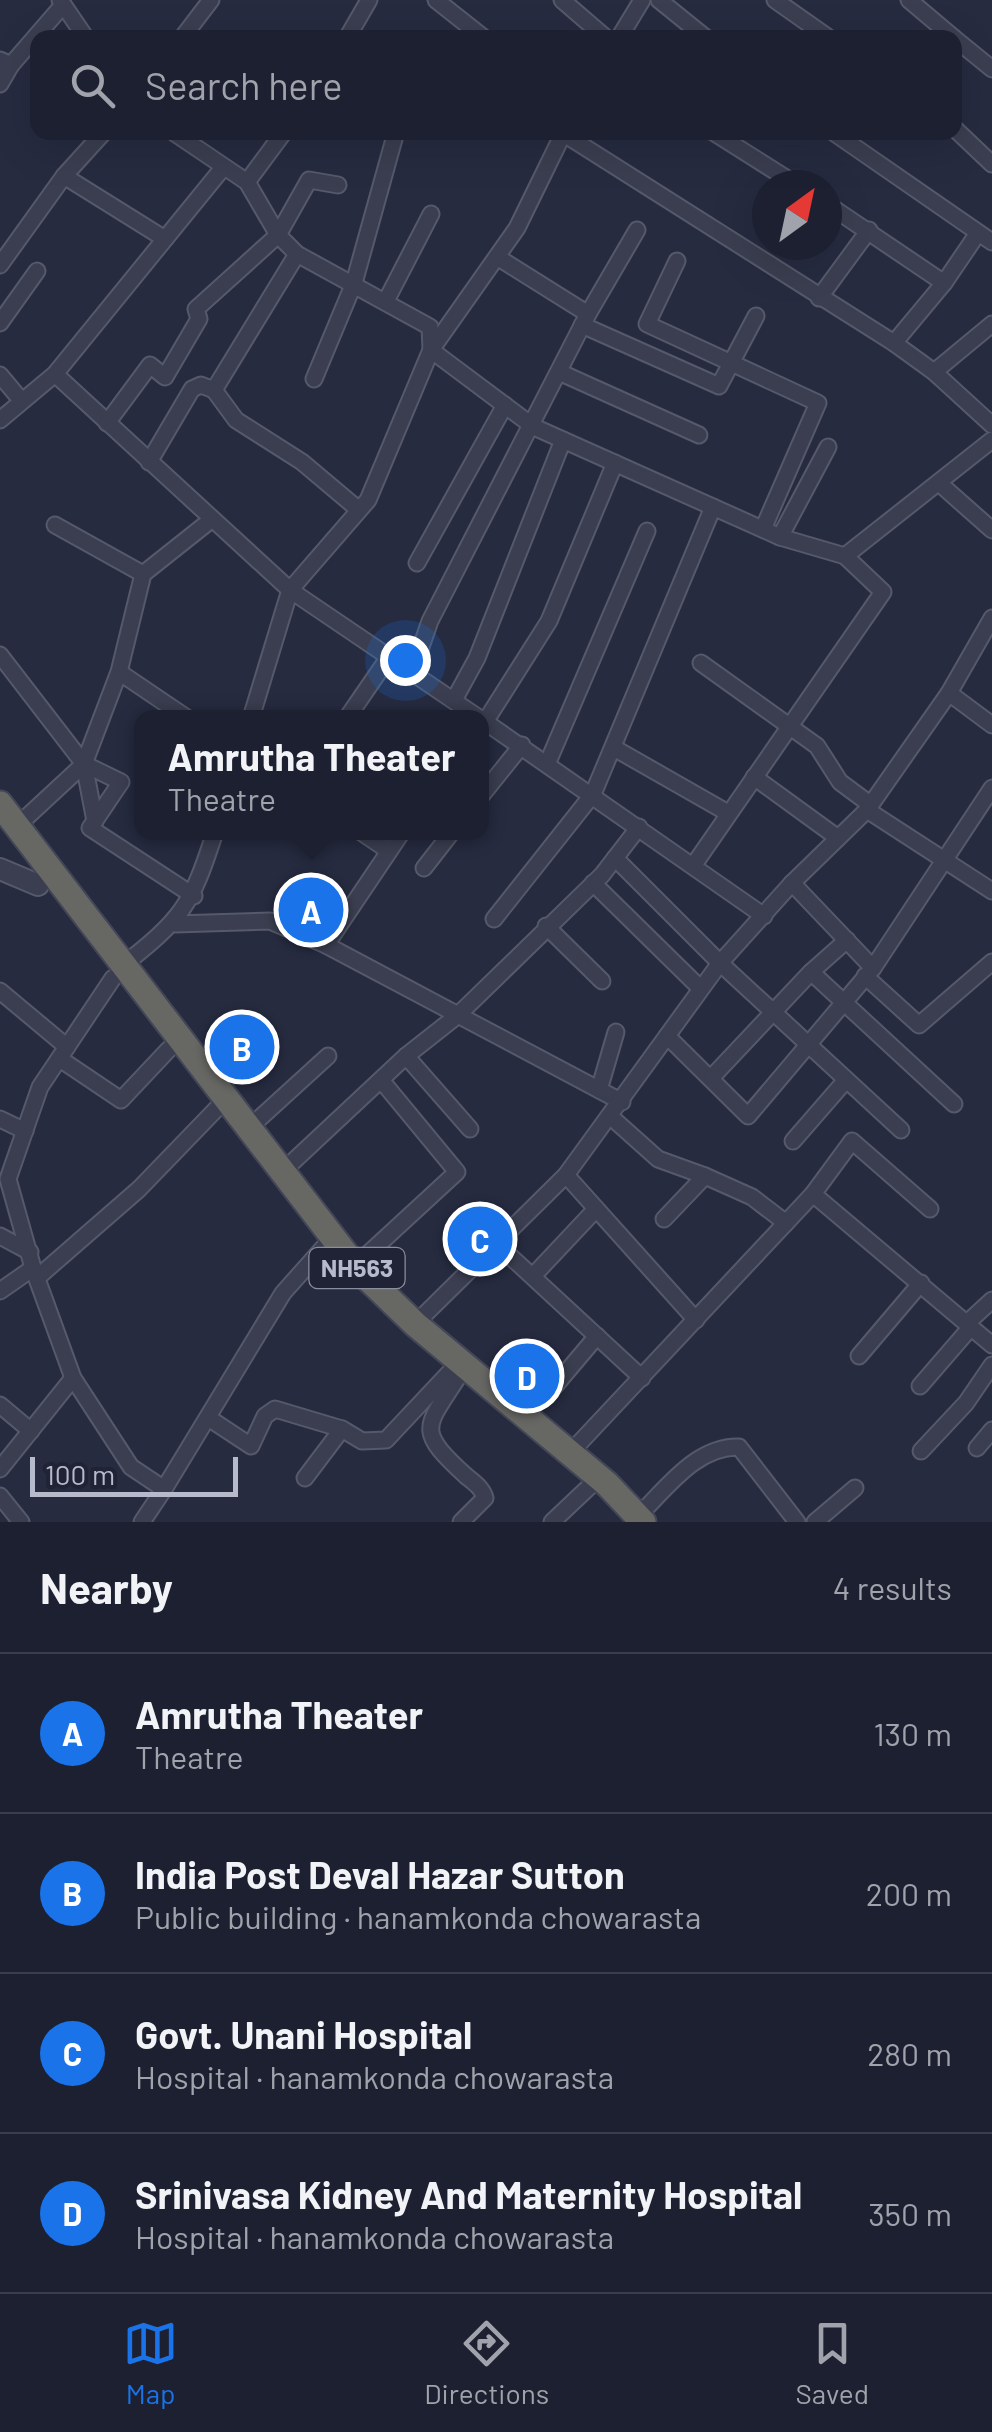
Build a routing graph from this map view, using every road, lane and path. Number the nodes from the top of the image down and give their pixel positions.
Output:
1 (212, 0) edge
2 (370, 0) edge
3 (436, 0) edge
4 (562, 0) edge
5 (642, 0) edge
6 (659, 0) edge
7 (775, 0) edge
8 (909, 0) edge
9 (62, 3) edge
10 (799, 6) edge
11 (36, 30) edge
12 (81, 30) edge
13 (188, 30) edge
14 (352, 30) edge
15 (474, 30) edge
16 (597, 30) edge
17 (624, 30) edge
18 (696, 30) edge
19 (822, 30) edge
20 (945, 30) edge
21 (30, 37) edge
22 (962, 45) edge
23 (6, 62) edge
24 (992, 70) edge
25 (0, 84) edge
26 (962, 136) edge
27 (97, 140) edge
28 (197, 140) edge
29 (278, 140) edge
30 (394, 140) edge
31 (561, 140) edge
32 (575, 140) edge
33 (726, 140) edge
34 (845, 140) edge
35 (992, 164) edge
36 (222, 169) junction
37 (773, 170) edge
38 (64, 176) junction
39 (247, 182) junction
40 (338, 185) dead end
41 (842, 213) edge
42 (431, 214) dead end
43 (637, 230) dead end
44 (869, 230) junction
45 (278, 235) junction
46 (985, 237) edge
47 (165, 239) junction
48 (297, 254) junction
49 (496, 257) junction
50 (677, 261) dead end
51 (0, 265) edge
52 (37, 271) dead end
53 (354, 283) junction
54 (944, 283) junction
55 (819, 298) junction
56 (386, 301) junction
57 (756, 316) dead end
58 (585, 319) junction
59 (0, 322) edge
60 (992, 324) edge
61 (894, 344) junction
62 (430, 350) junction
63 (730, 364) junction
64 (559, 372) junction
65 (934, 372) junction
66 (55, 374) junction
67 (0, 375) edge
68 (314, 379) dead end
69 (214, 390) junction
70 (20, 400) junction
71 (505, 405) junction
72 (0, 420) edge
73 (107, 423) junction
74 (532, 426) junction
75 (992, 426) edge
76 (699, 435) dead end
77 (563, 440) junction
78 (992, 440) edge
79 (828, 447) dead end
80 (149, 462) junction
81 (615, 463) junction
82 (939, 483) junction
83 (712, 507) junction
84 (359, 510) junction
85 (212, 520) junction
86 (54, 524) dead end
87 (763, 529) junction
88 (992, 530) edge
89 (646, 531) dead end
90 (780, 537) junction
91 (846, 556) junction
92 (417, 563) dead end
93 (143, 574) junction
94 (290, 590) junction
95 (992, 618) edge
96 (391, 654) junction
97 (0, 655) edge
98 (701, 663) dead end
99 (413, 670) junction
100 (119, 672) junction
101 (948, 692) junction
102 (454, 700) junction
103 (175, 710) edge
104 (254, 710) edge
105 (352, 710) edge
106 (468, 710) edge
107 (487, 710) edge
108 (489, 724) edge
109 (992, 725) edge
110 (790, 726) junction
111 (522, 745) junction
112 (614, 748) junction
113 (548, 762) junction
114 (84, 764) junction
115 (754, 777) junction
116 (489, 786) edge
117 (992, 788) edge
118 (593, 794) junction
119 (0, 804) edge
120 (869, 808) junction
121 (728, 813) junction
122 (94, 820) junction
123 (639, 827) junction
124 (8, 829) edge
125 (838, 838) junction
126 (212, 840) edge
127 (373, 840) edge
128 (397, 840) edge
129 (446, 840) edge
130 (389, 851) junction
131 (616, 858) junction
132 (946, 858) junction
133 (694, 866) junction
134 (424, 868) dead end
135 (0, 869) edge
136 (593, 883) junction
137 (792, 883) junction
138 (38, 885) junction
139 (992, 892) edge
140 (194, 896) junction
141 (764, 916) junction
142 (494, 919) dead end
143 (175, 924) junction
144 (546, 926) junction
145 (846, 940) junction
146 (326, 944) junction
147 (992, 962) edge
148 (720, 963) junction
149 (117, 972) junction
150 (811, 972) junction
151 (869, 972) junction
152 (602, 981) dead end
153 (700, 988) junction
154 (0, 991) edge
155 (843, 1002) junction
156 (774, 1012) junction
157 (458, 1014) junction
158 (616, 1032) dead end
159 (667, 1036) junction
160 (269, 1039) dead end
161 (810, 1046) junction
162 (169, 1049) junction
163 (63, 1053) junction
164 (328, 1056) dead end
165 (406, 1056) junction
166 (712, 1078) junction
167 (381, 1080) junction
168 (846, 1080) junction
169 (599, 1090) junction
170 (220, 1099) junction
171 (622, 1102) junction
172 (954, 1104) dead end
173 (611, 1117) junction
174 (0, 1118) edge
175 (249, 1128) junction
176 (470, 1129) dead end
177 (25, 1130) junction
178 (901, 1130) dead end
179 (793, 1141) dead end
180 (283, 1171) junction
181 (566, 1175) junction
182 (705, 1176) junction
183 (813, 1194) junction
184 (596, 1209) junction
185 (930, 1209) dead end
186 (664, 1220) dead end
187 (786, 1223) junction
188 (0, 1236) edge
189 (497, 1244) junction
190 (324, 1247) junction
191 (34, 1266) junction
192 (355, 1266) junction
193 (533, 1276) junction
194 (922, 1283) junction
195 (0, 1291) edge
196 (992, 1300) edge
197 (696, 1320) junction
198 (415, 1324) junction
199 (969, 1325) junction
200 (597, 1336) junction
201 (992, 1345) edge
202 (858, 1356) dead end
203 (992, 1365) edge
204 (454, 1375) junction
205 (73, 1378) junction
206 (642, 1378) junction
207 (920, 1386) dead end
208 (548, 1394) dead end
209 (0, 1405) edge
210 (210, 1419) junction
211 (342, 1429) junction
212 (992, 1430) edge
213 (30, 1431) junction
214 (977, 1448) dead end
215 (922, 1450) dead end
216 (571, 1452) junction
217 (0, 1469) edge
218 (306, 1478) dead end
219 (589, 1487) junction
220 (855, 1488) dead end
221 (164, 1489) junction
222 (0, 1496) edge
223 (634, 1520) edge
224 (21, 1522) edge
225 (142, 1522) edge
226 (462, 1522) edge
227 (552, 1522) edge
228 (797, 1522) edge
229 (815, 1522) edge

1 - 13 street
2 - 14 street
3 - 15 street
4 - 16 street
5 - 17 street
6 - 18 street
7 - 10 street
8 - 20 street
9 - 11 street
9 - 12 street
10 - 19 street
21 - 23 street
22 - 24 street
23 - 25 street
26 - 35 street
27 - 38 street
28 - 36 street
29 - 39 street
30 - 53 street
31 - 49 street
32 - 55 street
33 - 37 street
34 - 46 street
36 - 39 street
36 - 47 street
38 - 47 street
38 - 51 street
39 - 45 street
40 - 45 street
41 - 44 street
42 - 56 street
43 - 58 street
44 - 54 street
44 - 55 street
45 - 48 street
45 - 73 street
46 - 54 street
47 - 66 street
48 - 53 street
48 - 69 street
49 - 58 street
49 - 62 street
50 - 63 street
52 - 59 street
53 - 56 street
53 - 68 street
54 - 61 street
55 - 61 street
56 - 62 street
57 - 63 street
58 - 63 street
58 - 64 street
60 - 65 street
61 - 65 street
62 - 71 street
62 - 84 street
63 - 87 street
64 - 74 street
64 - 76 street
65 - 75 street
66 - 70 street
66 - 73 street
67 - 70 street
69 - 80 street
69 - 84 street
70 - 72 street
71 - 74 street
71 - 92 street
73 - 80 street
74 - 77 street
74 - 99 street
77 - 81 street
77 - 102 street
78 - 82 street
79 - 90 street
80 - 85 street
81 - 83 street
81 - 107 street
82 - 88 street
82 - 91 street
83 - 87 street
83 - 112 street
84 - 94 street
85 - 93 street
85 - 94 street
86 - 93 street
87 - 90 street
89 - 113 street
90 - 91 street
91 - 110 street
93 - 100 street
94 - 96 street
94 - 104 street
95 - 101 street
96 - 99 street
96 - 105 street
97 - 114 street
98 - 110 street
99 - 102 street
100 - 103 street
100 - 114 street
101 - 109 street
101 - 120 street
102 - 106 street
108 - 111 street
110 - 115 street
110 - 120 street
111 - 113 street
111 - 116 street
112 - 118 street
112 - 121 street
113 - 118 street
114 - 122 street
114 - 122 street
114 - 124 street
115 - 121 street
115 - 125 street
117 - 132 street
118 - 123 street
118 - 142 street
119 - 124 highway, NH563
120 - 125 street
120 - 132 street
121 - 133 street
122 - 140 street
123 - 131 street
123 - 133 street
124 - 138 highway, NH563
124 - 149 highway, NH563
125 - 137 street
126 - 140 street
127 - 130 street
128 - 130 street
129 - 134 street
130 - 146 street
131 - 136 street
131 - 148 street
132 - 139 street
132 - 151 street
133 - 141 street
135 - 138 street
136 - 144 street
136 - 153 street
137 - 141 street
137 - 145 street
138 - 149 highway, NH563
140 - 143 street
141 - 148 street
143 - 146 street
143 - 149 street
144 - 152 street
144 - 157 street
145 - 150 street
145 - 151 street
146 - 157 street
147 - 151 street
148 - 153 street
148 - 156 street
149 - 162 highway, NH563
149 - 163 street
149 - 170 highway, NH563
150 - 155 street
150 - 156 street
151 - 155 street
153 - 159 street
154 - 163 street
155 - 161 street
155 - 172 street
156 - 161 street
156 - 166 street
157 - 165 street
157 - 169 street
158 - 169 street
159 - 166 street
159 - 171 street
160 - 170 street
161 - 166 street
161 - 168 street
162 - 163 street
162 - 170 highway, NH563
163 - 177 street
164 - 175 street
165 - 167 street
165 - 176 street
167 - 180 street
167 - 192 street
168 - 178 street
168 - 179 street
169 - 171 street
170 - 175 highway, NH563
170 - 190 highway, NH563
170 - 191 street
171 - 173 street
173 - 181 street
173 - 182 street
174 - 177 street
175 - 180 highway, NH563
177 - 191 street
180 - 192 highway, NH563
181 - 184 street
181 - 189 street
182 - 186 street
182 - 187 street
183 - 185 street
183 - 187 street
183 - 194 street
184 - 193 street
184 - 197 street
187 - 197 street
188 - 191 street
189 - 193 street
189 - 198 street
190 - 204 highway, NH563
190 - 210 street
191 - 195 street
191 - 205 street
192 - 198 highway, NH563
193 - 200 street
194 - 199 street
194 - 202 street
196 - 199 street
197 - 206 street
198 - 216 highway, NH563
199 - 201 street
199 - 207 street
200 - 206 street
200 - 208 street
203 - 215 street
204 - 211 street
204 - 219 highway, NH563
204 - 226 street
205 - 213 street
205 - 221 street
206 - 216 street
209 - 213 street
210 - 211 street
210 - 221 street
211 - 218 street
212 - 214 street
213 - 217 street
216 - 223 highway, NH563
219 - 223 highway, NH563
219 - 227 street
220 - 229 street
221 - 225 street
222 - 224 street
223 - 228 street

